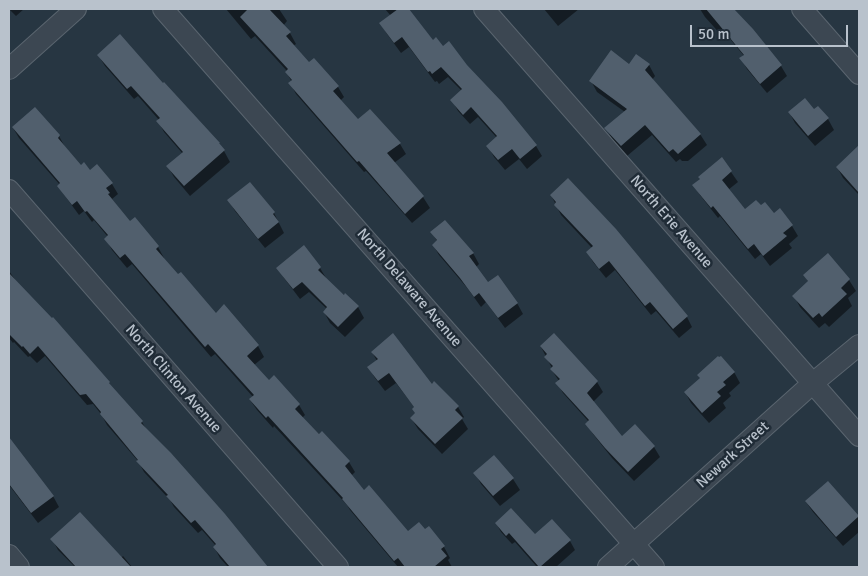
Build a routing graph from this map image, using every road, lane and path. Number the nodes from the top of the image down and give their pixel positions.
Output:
1 (76, 9) edge
2 (163, 9) edge
3 (484, 9) edge
4 (802, 9) edge
5 (9, 69) edge
6 (859, 74) edge
7 (9, 190) edge
8 (859, 345) edge
9 (813, 383) junction
10 (859, 436) edge
11 (634, 544) junction
12 (9, 555) edge
13 (19, 567) edge
14 (338, 567) edge
15 (608, 567) edge
16 (654, 567) edge

1 - 5 street
2 - 11 street, North Delaware Avenue
3 - 9 street, North Erie Avenue
4 - 6 street
7 - 14 street, North Clinton Avenue
8 - 9 street, Newark Street
9 - 10 street, North Erie Avenue
9 - 11 street, Newark Street
11 - 15 street, Newark Street
11 - 16 street, North Delaware Avenue
12 - 13 street

